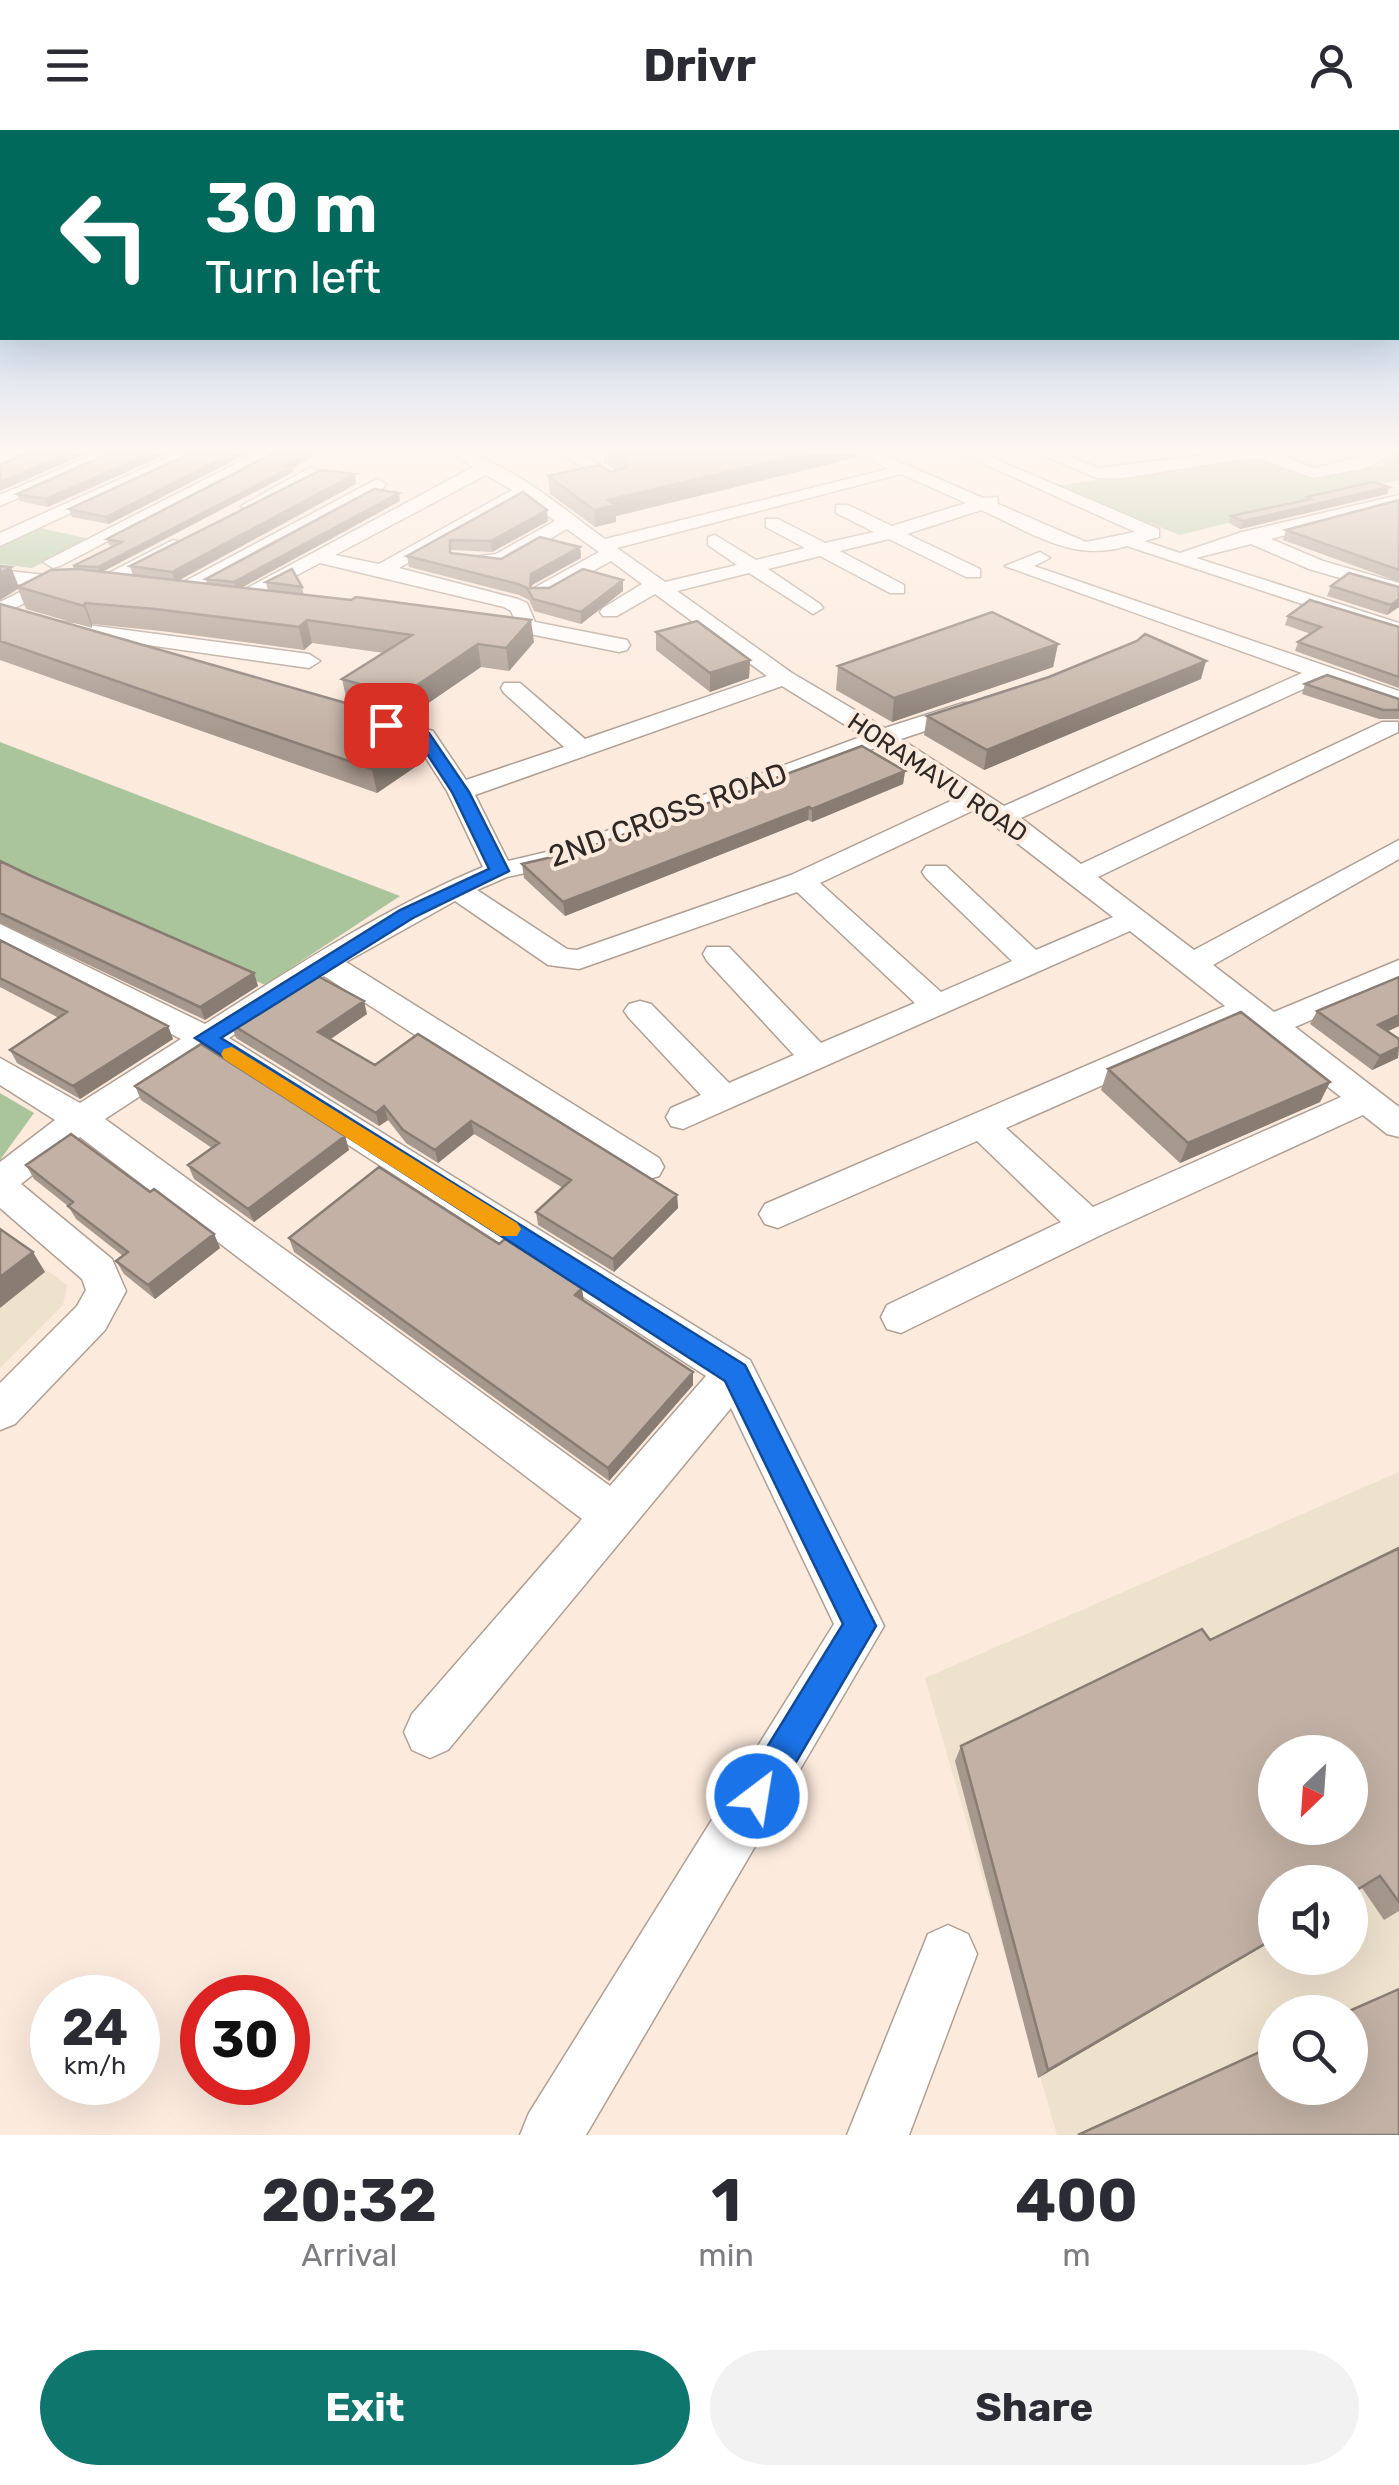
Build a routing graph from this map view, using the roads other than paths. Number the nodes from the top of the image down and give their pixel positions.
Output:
1 (114, 547) edge
2 (170, 547) edge
3 (268, 547) edge
4 (340, 547) edge
5 (424, 547) edge
6 (523, 547) edge
7 (603, 547) edge
8 (615, 547) edge
9 (721, 547) edge
10 (817, 547) edge
11 (827, 547) edge
12 (919, 547) edge
13 (1016, 547) edge
14 (1080, 547) edge
15 (1106, 547) edge
16 (1141, 547) edge
17 (1214, 547) edge
18 (1273, 547) edge
19 (820, 548) junction
20 (606, 549) junction
21 (1189, 554) dead end
22 (319, 557) junction
23 (461, 557) edge
24 (752, 567) junction
25 (1399, 569) edge
26 (382, 570) junction
27 (973, 573) dead end
28 (0, 576) edge
29 (66, 576) junction
30 (111, 577) edge
31 (1378, 583) junction
32 (186, 586) edge
33 (661, 586) junction
34 (1399, 589) edge
35 (897, 590) dead end
36 (541, 592) edge
37 (234, 597) junction
38 (274, 604) edge
39 (813, 608) dead end
40 (0, 611) edge
41 (610, 612) dead end
42 (46, 625) junction
43 (1399, 630) edge
44 (619, 645) dead end
45 (309, 662) dead end
46 (197, 670) edge
47 (1321, 673) junction
48 (784, 678) junction
49 (512, 688) dead end
50 (1002, 698) edge
51 (1399, 699) edge
52 (348, 714) edge
53 (1390, 727) dead end
54 (882, 736) junction
55 (582, 750) junction
56 (460, 792) junction
57 (976, 799) junction
58 (1002, 817) junction
59 (1399, 848) edge
60 (500, 871) junction
61 (936, 872) dead end
62 (1078, 876) junction
63 (800, 881) junction
64 (456, 889) junction
65 (1134, 919) junction
66 (0, 933) edge
67 (718, 954) dead end
68 (324, 962) junction
69 (1034, 964) junction
70 (1192, 964) junction
71 (1399, 970) edge
72 (937, 1006) junction
73 (640, 1011) dead end
74 (1260, 1017) junction
75 (206, 1038) junction
76 (817, 1059) junction
77 (0, 1068) edge
78 (724, 1100) junction
79 (1366, 1100) junction
80 (682, 1118) dead end
81 (80, 1119) junction
82 (982, 1125) junction
83 (1399, 1125) edge
84 (646, 1167) dead end
85 (0, 1184) edge
86 (778, 1214) dead end
87 (1088, 1226) junction
88 (901, 1317) dead end
89 (735, 1373) junction
90 (0, 1411) edge
91 (612, 1514) junction
92 (430, 1732) dead end
93 (948, 1954) dead end
94 (551, 2135) edge
95 (878, 2135) edge

1 - 29 street
2 - 30 street
3 - 32 street
4 - 22 street
5 - 26 street
6 - 23 street
7 - 20 street, HORAMAVU ROAD
8 - 20 street
9 - 24 street
10 - 19 street
11 - 19 street
12 - 27 street
13 - 47 street
14 - 15 street
16 - 43 street
17 - 21 street
18 - 31 street
19 - 24 street
19 - 35 street
20 - 33 street, HORAMAVU ROAD
20 - 36 street
22 - 26 street
22 - 37 street
24 - 33 street
24 - 39 street
25 - 31 street
26 - 44 street
28 - 29 street
29 - 37 street
29 - 40 street
31 - 34 street
33 - 41 street
33 - 48 street, HORAMAVU ROAD
37 - 38 street
40 - 42 street
42 - 45 street
42 - 46 street
47 - 51 street
47 - 58 street
48 - 54 street, HORAMAVU ROAD
48 - 55 street
49 - 55 street
50 - 54 street, 2ND CROSS ROAD
52 - 56 street
53 - 62 street
54 - 57 street, HORAMAVU ROAD
54 - 60 street, 2ND CROSS ROAD
55 - 56 street
56 - 60 street
57 - 58 street, HORAMAVU ROAD
57 - 63 street
58 - 62 street, HORAMAVU ROAD
59 - 70 street
60 - 64 street, 2ND CROSS ROAD
61 - 69 street
62 - 65 street, HORAMAVU ROAD
63 - 64 street
63 - 72 street
64 - 68 street, 2ND CROSS ROAD
65 - 69 street
65 - 70 street, HORAMAVU ROAD
66 - 75 street
67 - 76 street
68 - 75 street, 2ND CROSS ROAD
68 - 84 street
69 - 72 street
70 - 74 street, HORAMAVU ROAD
71 - 74 street
72 - 76 street
73 - 78 street
74 - 79 street, HORAMAVU ROAD
74 - 82 street
75 - 81 street, 2ND CROSS ROAD
75 - 89 street
76 - 78 street
77 - 81 street
78 - 80 street
79 - 83 street, HORAMAVU ROAD
79 - 87 street
81 - 85 street, 2ND CROSS ROAD
81 - 91 street
82 - 86 street
82 - 87 street
85 - 90 street, 2ND CROSS ROAD
87 - 88 street
89 - 91 street
89 - 94 street
91 - 92 street
93 - 95 street

